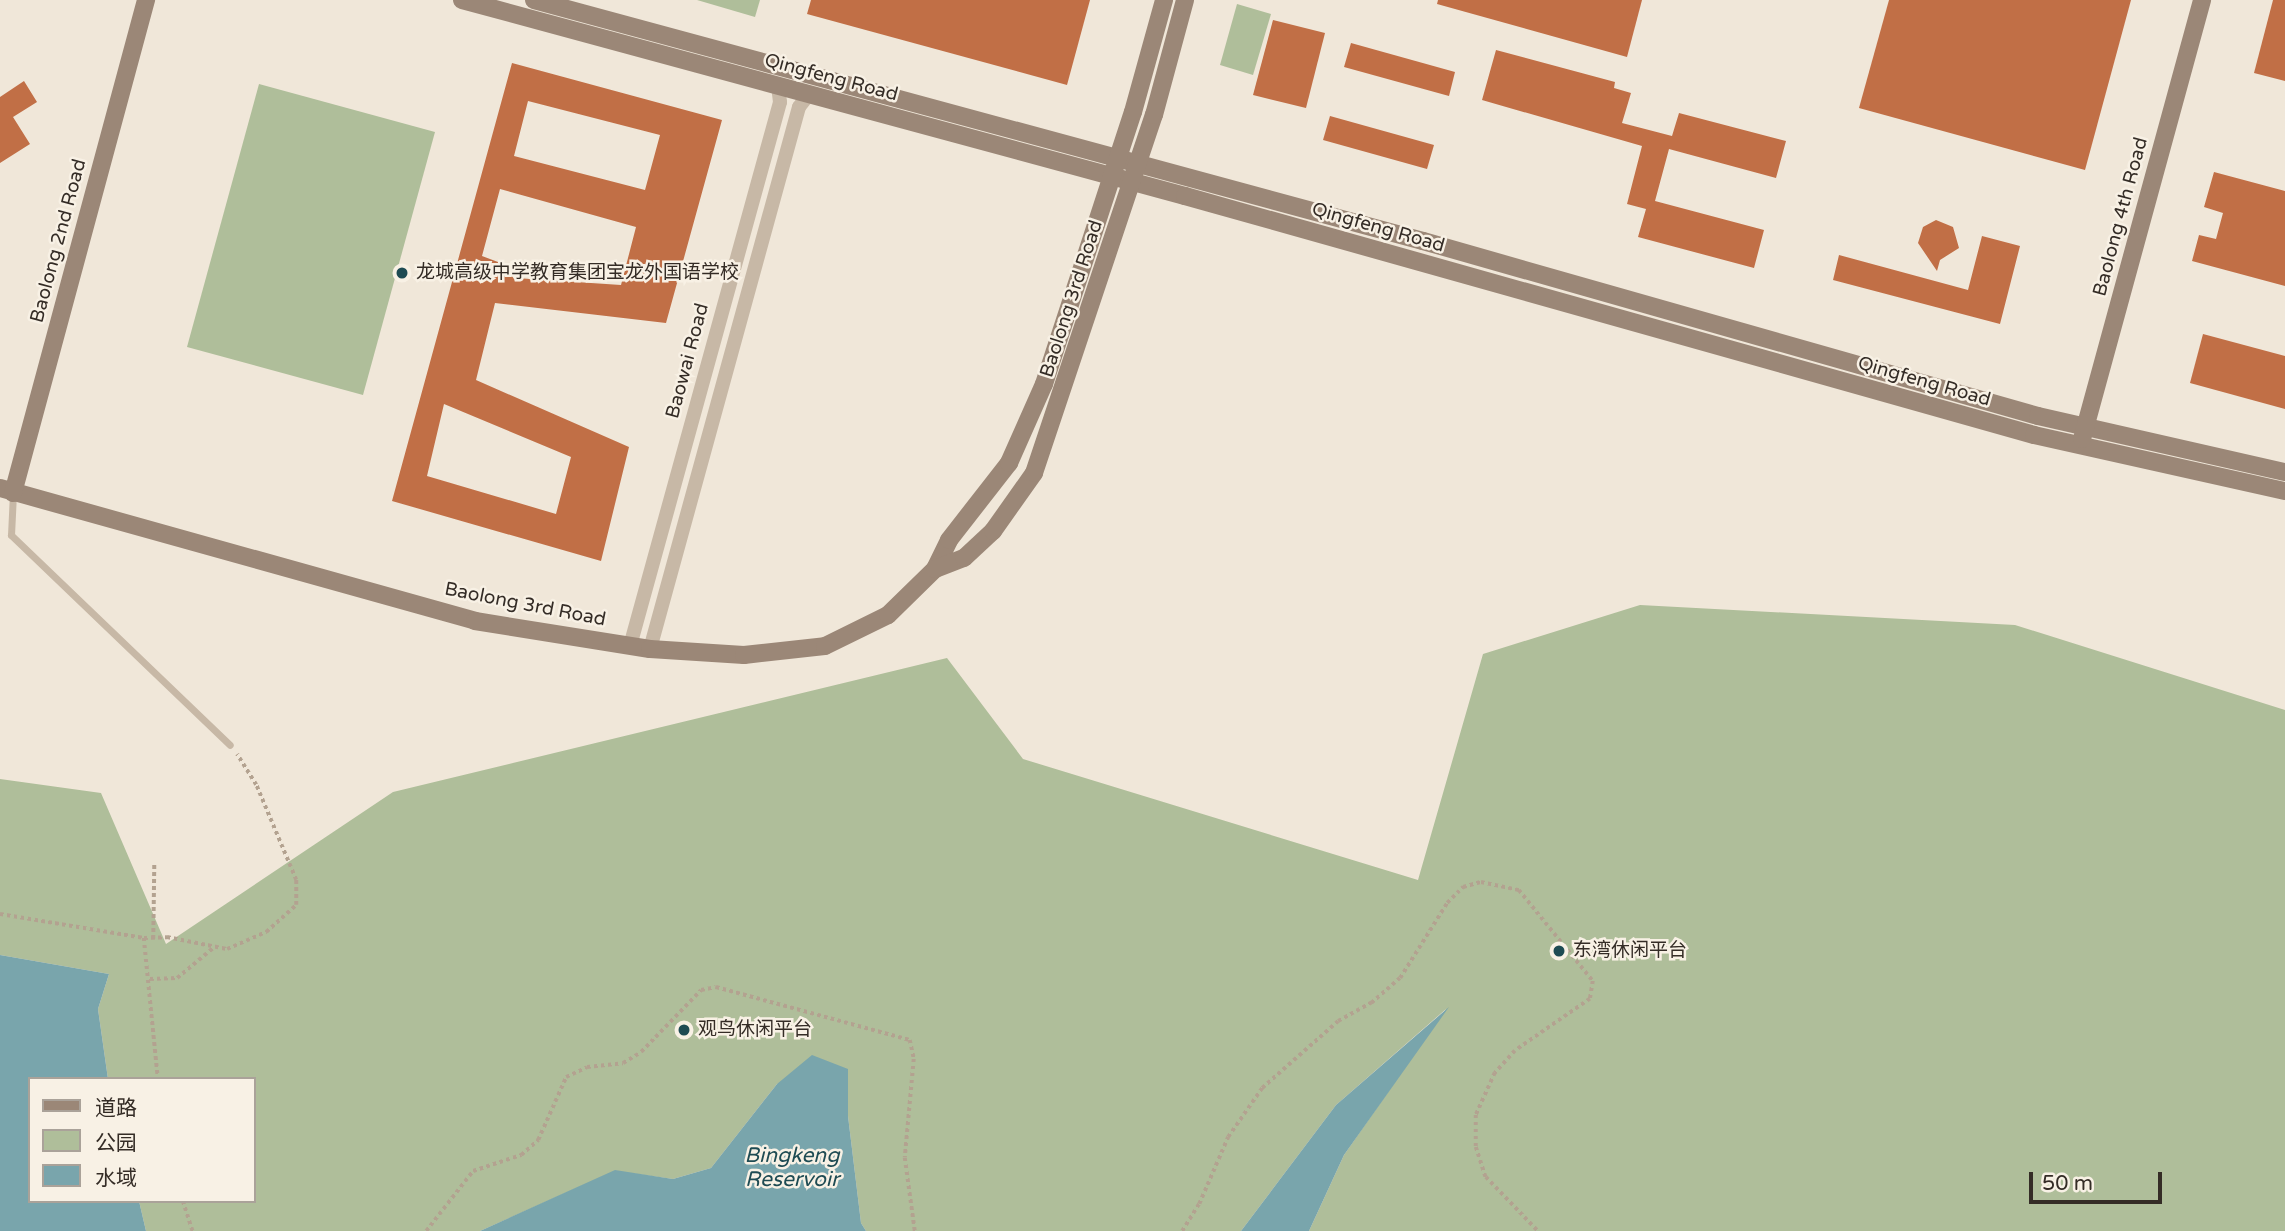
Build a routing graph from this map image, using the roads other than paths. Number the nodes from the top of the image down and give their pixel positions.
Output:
1 (146, 0) edge
2 (462, 0) edge
3 (534, 0) edge
4 (1164, 0) edge
5 (1185, 0) edge
6 (2202, 0) edge
7 (778, 86) junction
8 (810, 94) junction
9 (1118, 158) junction
10 (1138, 163) junction
11 (1112, 176) junction
12 (1132, 181) junction
13 (2085, 428) junction
14 (2080, 446) junction
15 (2285, 472) edge
16 (4, 490) edge
17 (2285, 491) edge
18 (935, 569) junction
19 (630, 646) junction
20 (650, 649) junction
21 (230, 745) road end

1 - 16 street, Baolong 2nd Road
2 - 7 street, Qingfeng Road
3 - 9 street, Qingfeng Road
4 - 9 street, Baolong 3rd Road
5 - 10 street, Baolong 3rd Road
6 - 13 street, Baolong 4th Road
7 - 8 street, Qingfeng Road
7 - 19 street, Baowai Road
8 - 11 street, Qingfeng Road
8 - 20 street, Baowai Road
9 - 10 street, Qingfeng Road
9 - 11 street, Baolong 3rd Road
10 - 12 street, Baolong 3rd Road
10 - 13 street, Qingfeng Road
11 - 12 street, Qingfeng Road
11 - 18 street, Baolong 3rd Road
12 - 14 street, Qingfeng Road
12 - 18 street, Baolong 3rd Road
13 - 14 street, Baolong 4th Road
13 - 15 street, Qingfeng Road
14 - 17 street, Qingfeng Road
16 - 19 street, Baolong 3rd Road
16 - 21 lane
18 - 20 street, Baolong 3rd Road
19 - 20 street, Baolong 3rd Road

